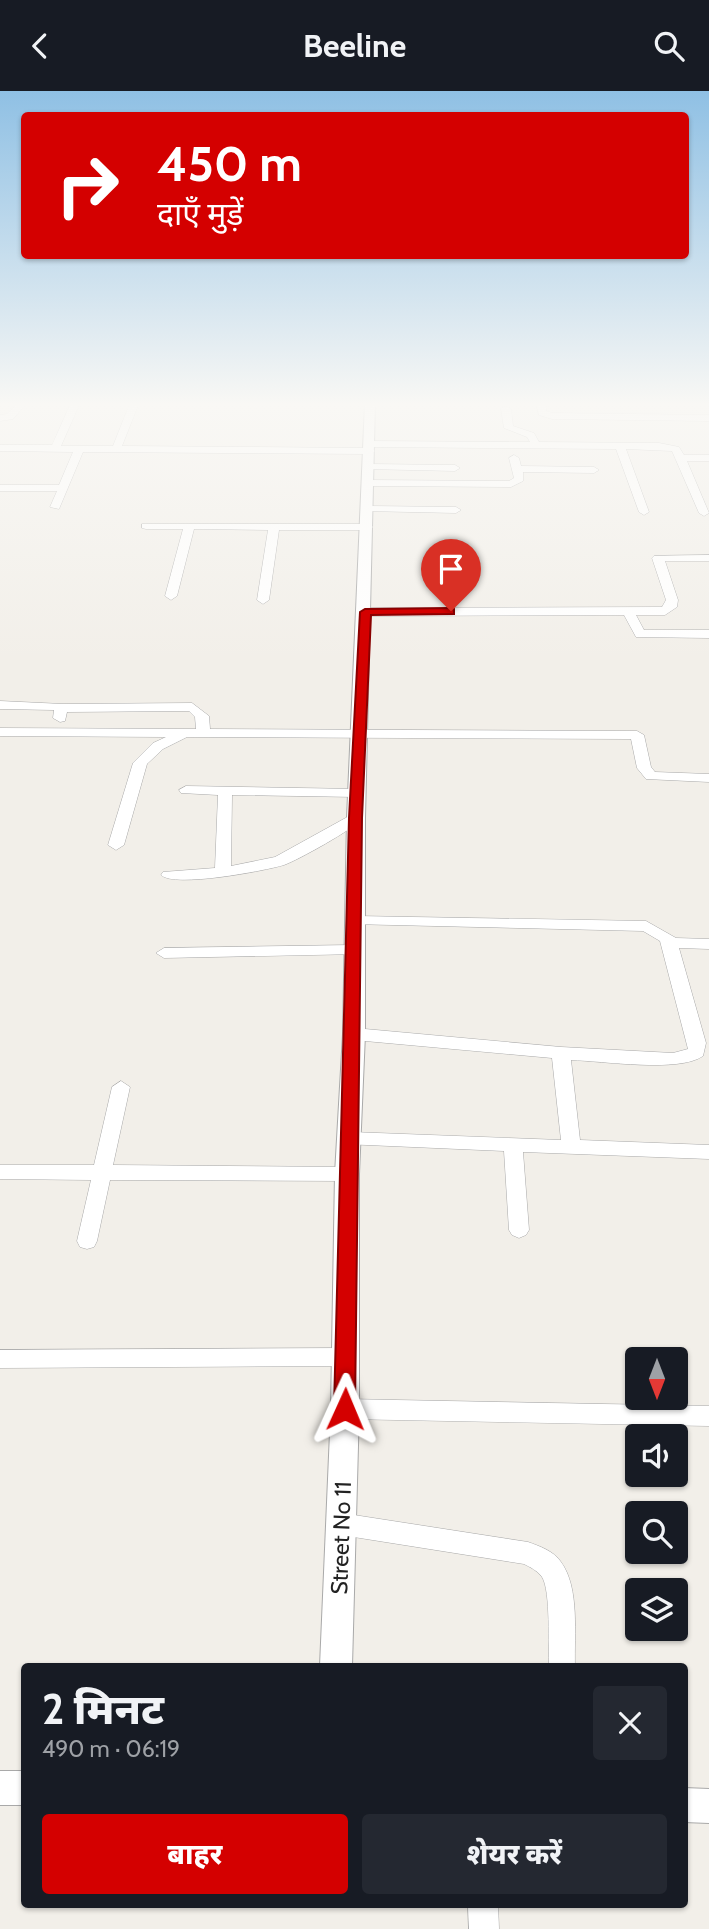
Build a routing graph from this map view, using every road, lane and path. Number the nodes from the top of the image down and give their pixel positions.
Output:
1 (63, 488) edge
2 (369, 489) edge
3 (636, 489) edge
4 (694, 489) edge
5 (55, 507) dead end
6 (457, 510) dead end
7 (644, 512) dead end
8 (704, 513) dead end
9 (369, 518) junction
10 (146, 526) dead end
11 (188, 526) junction
12 (274, 526) junction
13 (709, 558) edge
14 (171, 596) dead end
15 (263, 600) dead end
16 (365, 612) junction
17 (630, 614) junction
18 (709, 634) edge
19 (0, 705) edge
20 (61, 708) junction
21 (0, 732) edge
22 (56, 732) junction
23 (196, 732) junction
24 (359, 732) junction
25 (709, 778) edge
26 (186, 790) dead end
27 (225, 791) junction
28 (357, 793) junction
29 (356, 818) junction
30 (116, 845) dead end
31 (223, 872) junction
32 (170, 875) dead end
33 (356, 921) junction
34 (670, 943) junction
35 (709, 944) edge
36 (354, 950) junction
37 (164, 953) dead end
38 (354, 1034) junction
39 (703, 1043) edge
40 (562, 1053) junction
41 (121, 1087) dead end
42 (351, 1139) junction
43 (513, 1145) junction
44 (571, 1147) junction
45 (709, 1152) edge
46 (0, 1172) edge
47 (102, 1174) junction
48 (347, 1174) junction
49 (519, 1230) dead end
50 (87, 1241) dead end
51 (346, 1357) junction
52 (0, 1359) edge
53 (345, 1409) junction
54 (709, 1416) edge
55 (341, 1524) junction
56 (336, 1663) edge
57 (562, 1663) edge
58 (0, 1788) edge
59 (21, 1788) edge
60 (688, 1805) edge
61 (709, 1806) edge
62 (483, 1908) edge
63 (484, 1929) edge

1 - 5 street
2 - 9 street, Street No 11
3 - 7 street
4 - 8 street
6 - 9 street
9 - 12 street
9 - 16 street, Street No 11
10 - 11 street
11 - 12 street
11 - 14 street
12 - 15 street
13 - 17 street
16 - 17 street
16 - 24 street, Street No 11
17 - 18 street
19 - 20 street
20 - 22 street
20 - 23 street
21 - 22 street
22 - 23 street
23 - 24 street
23 - 30 street
24 - 25 street
24 - 28 street, Street No 11
26 - 27 street
27 - 28 street
27 - 31 street
28 - 29 street, Street No 11
29 - 31 street
29 - 33 street, Street No 11
31 - 32 street
33 - 34 street
33 - 36 street, Street No 11
34 - 35 street
34 - 39 street
36 - 37 street
36 - 38 street, Street No 11
38 - 40 street
38 - 42 street, Street No 11
39 - 40 street
40 - 44 street
41 - 47 street
42 - 43 street
42 - 48 street, Street No 11
43 - 44 street
43 - 49 street
44 - 45 street
46 - 47 street
47 - 48 street
47 - 50 street
48 - 51 street, Street No 11
51 - 52 street
51 - 53 street, Street No 11
53 - 54 street
53 - 55 street, Street No 11
55 - 56 street, Street No 11
55 - 57 street
58 - 59 street
60 - 61 street
62 - 63 street

